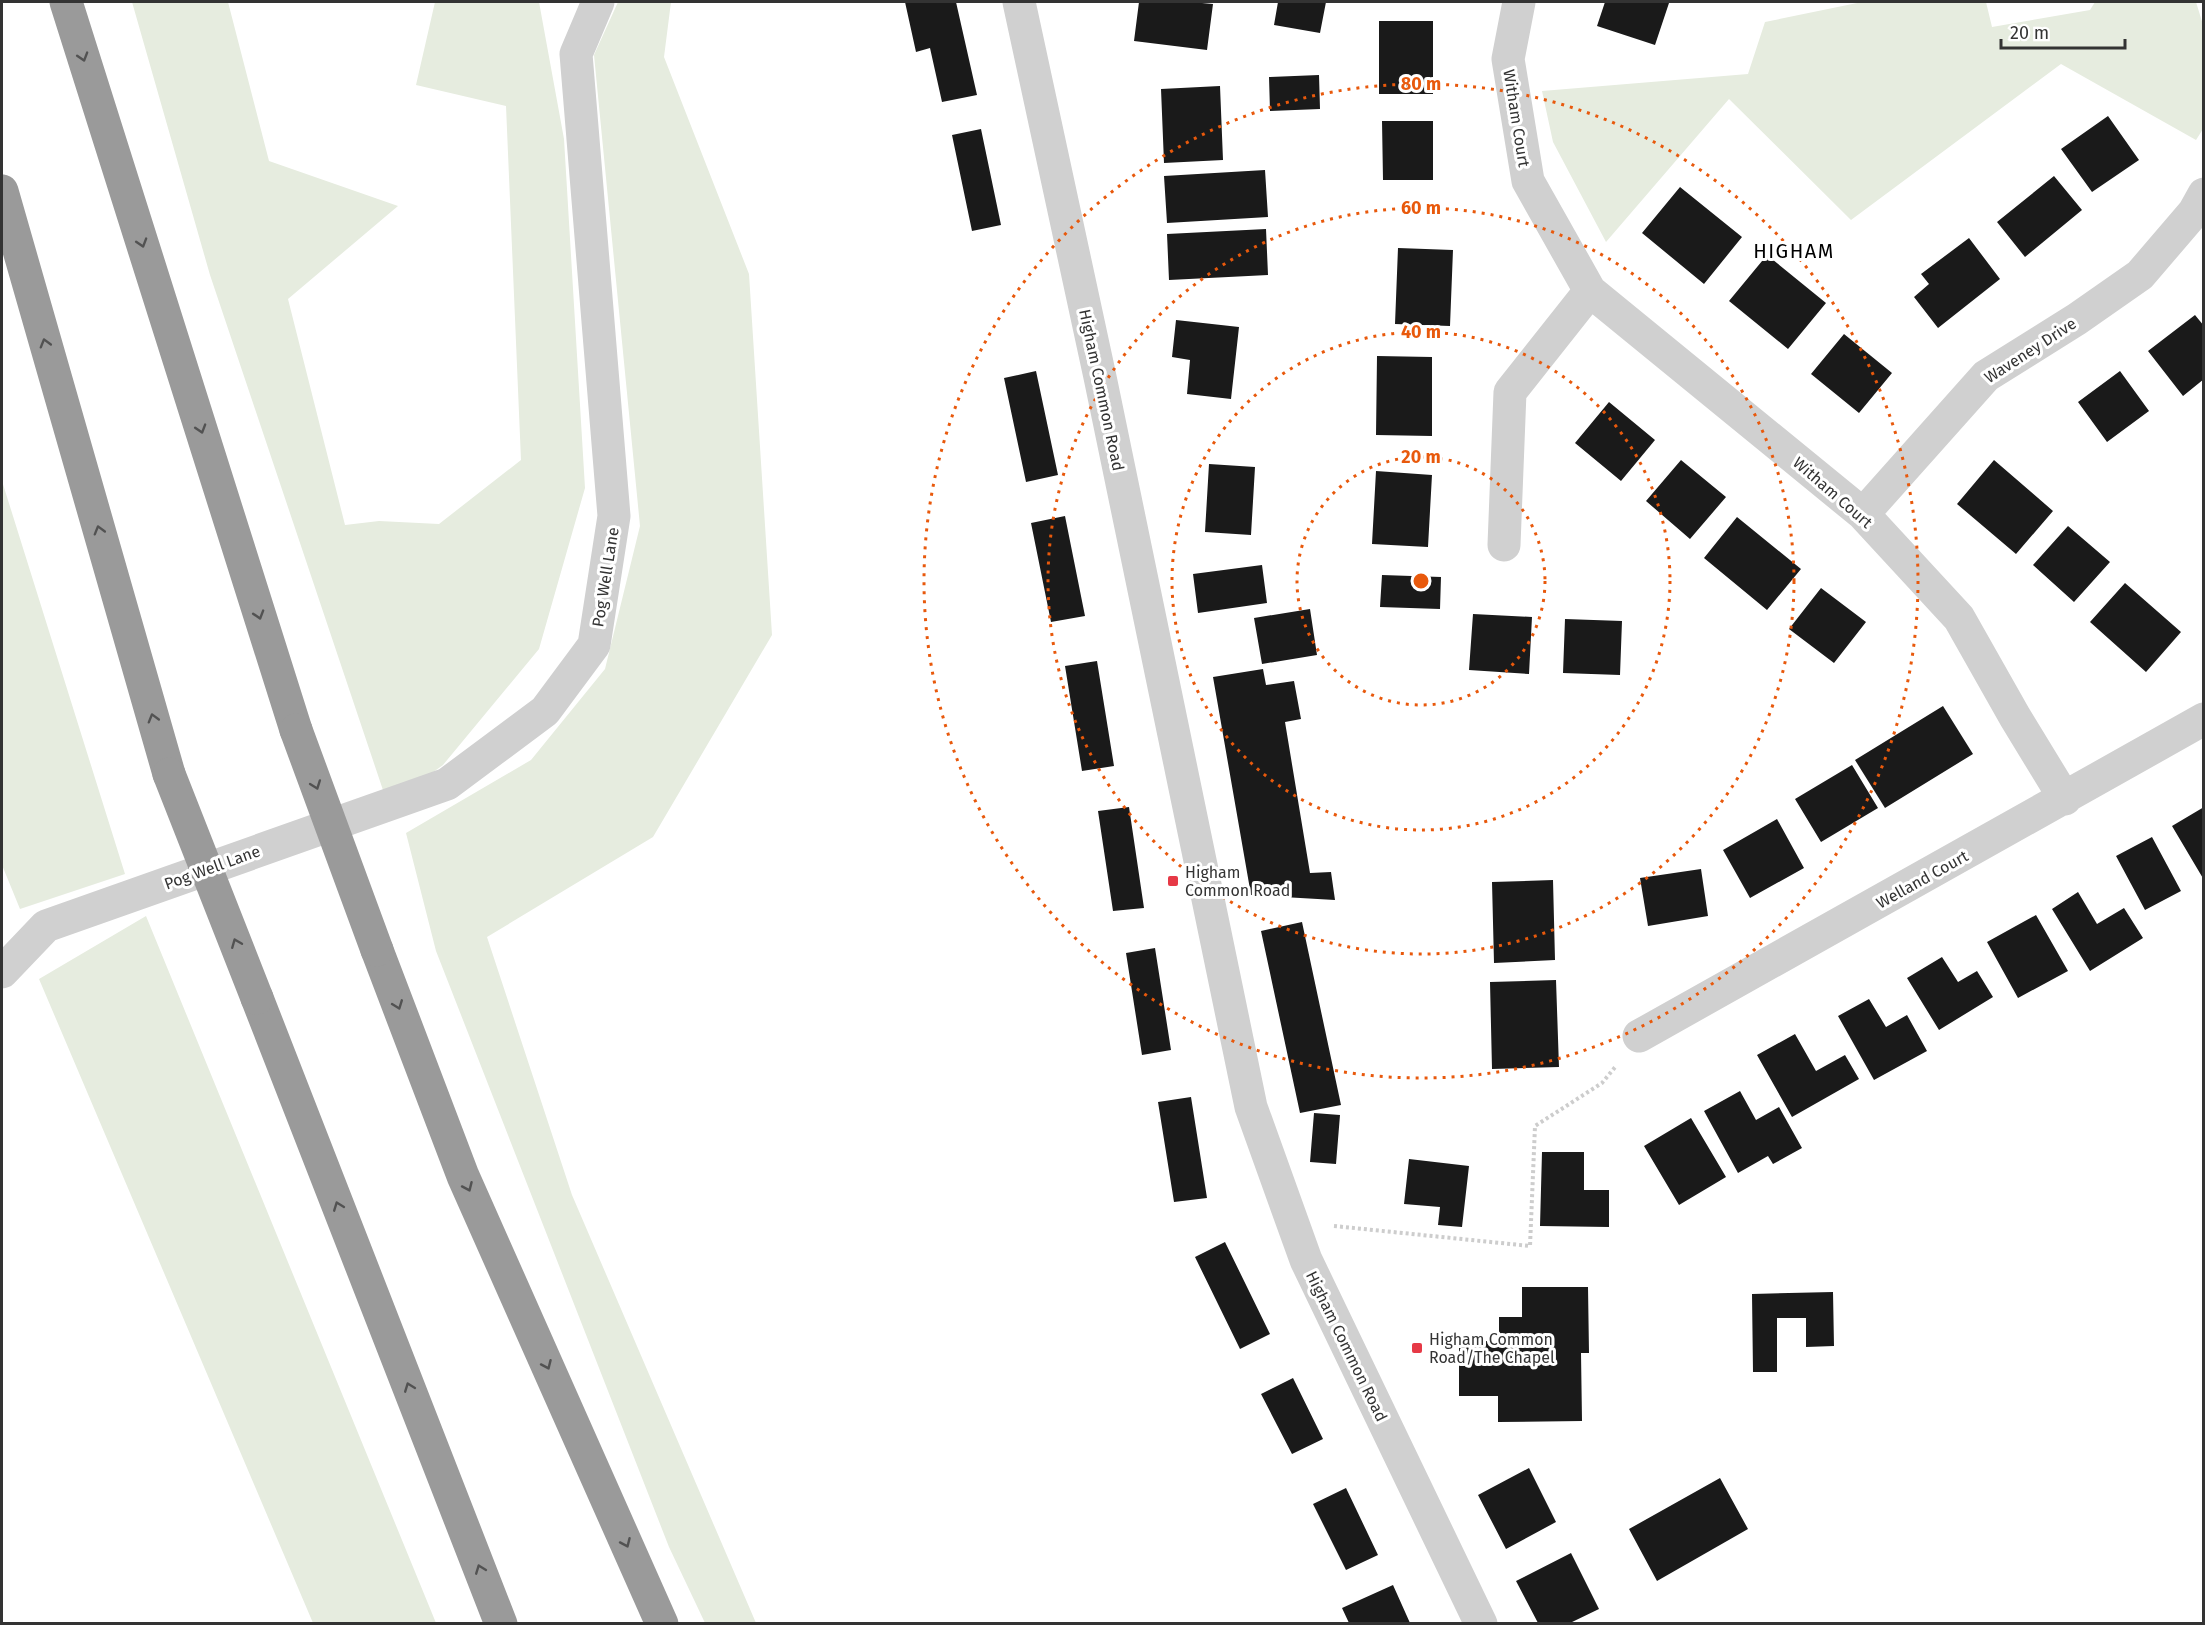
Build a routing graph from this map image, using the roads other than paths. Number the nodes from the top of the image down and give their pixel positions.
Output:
1 (66, 2) edge
2 (598, 2) edge
3 (1019, 2) edge
4 (1519, 2) edge
5 (2, 190) edge
6 (2204, 194) edge
7 (1590, 291) junction
8 (1863, 514) junction
9 (1504, 545) dead end
10 (2204, 719) edge
11 (2065, 799) junction
12 (2, 972) edge
13 (1639, 1036) road end
14 (501, 1623) edge
15 (662, 1623) edge
16 (1481, 1623) edge

1 -> 15 highway, bridge
2 - 12 street, Pog Well Lane
3 - 16 street, Higham Common Road
4 - 7 street, Witham Court
14 -> 5 highway, bridge
6 - 8 street, Waveney Drive
7 - 8 street, Witham Court
7 - 9 street
8 - 11 street, Witham Court
10 - 11 street, Welland Court
11 - 13 street, Welland Court

